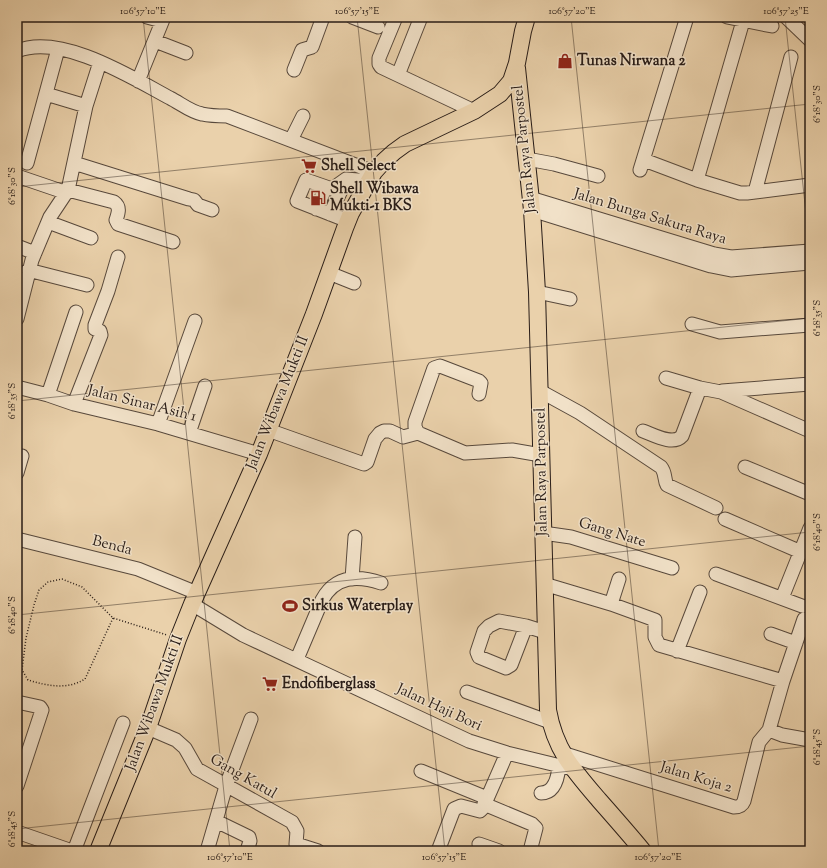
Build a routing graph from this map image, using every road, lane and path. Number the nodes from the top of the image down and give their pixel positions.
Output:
1 (147, 17) edge
2 (323, 17) edge
3 (352, 17) edge
4 (396, 17) edge
5 (421, 17) edge
6 (527, 17) edge
7 (687, 17) edge
8 (727, 17) edge
9 (786, 17) edge
10 (163, 19) edge
11 (743, 21) junction
12 (772, 26) dead end
13 (378, 27) dead end
14 (810, 40) edge
15 (155, 41) junction
16 (58, 49) junction
17 (17, 51) edge
18 (186, 53) dead end
19 (791, 57) dead end
20 (100, 62) junction
21 (517, 62) junction
22 (294, 70) dead end
23 (398, 75) junction
24 (138, 81) junction
25 (46, 94) junction
26 (86, 106) junction
27 (474, 111) junction
28 (303, 116) dead end
29 (291, 140) junction
30 (527, 159) junction
31 (27, 163) dead end
32 (74, 163) junction
33 (17, 176) edge
34 (598, 176) dead end
35 (372, 177) junction
36 (346, 179) junction
37 (697, 180) junction
38 (810, 185) edge
39 (326, 186) junction
40 (67, 192) junction
41 (755, 192) junction
42 (531, 204) junction
43 (316, 209) junction
44 (212, 210) dead end
45 (330, 214) junction
46 (348, 221) junction
47 (48, 222) junction
48 (91, 238) dead end
49 (174, 242) dead end
50 (17, 246) edge
51 (810, 251) edge
52 (35, 253) junction
53 (118, 257) dead end
54 (712, 260) junction
55 (810, 263) edge
56 (28, 270) junction
57 (329, 273) junction
58 (354, 283) dead end
59 (87, 285) dead end
60 (536, 292) junction
61 (570, 299) dead end
62 (76, 312) dead end
63 (17, 319) edge
64 (195, 321) dead end
65 (692, 324) dead end
66 (810, 325) edge
67 (666, 378) dead end
68 (810, 384) edge
69 (205, 386) dead end
70 (17, 387) edge
71 (700, 388) junction
72 (540, 391) junction
73 (721, 392) junction
74 (479, 394) dead end
75 (48, 395) junction
76 (74, 404) junction
77 (158, 424) junction
78 (268, 430) junction
79 (642, 431) dead end
80 (810, 431) edge
81 (189, 433) junction
82 (418, 433) junction
83 (259, 454) junction
84 (541, 454) junction
85 (22, 456) dead end
86 (745, 467) dead end
87 (17, 473) edge
88 (810, 494) edge
89 (716, 508) dead end
90 (724, 519) dead end
91 (810, 528) edge
92 (543, 533) junction
93 (355, 537) dead end
94 (17, 539) edge
95 (801, 552) junction
96 (672, 568) dead end
97 (716, 574) dead end
98 (352, 579) junction
99 (620, 579) dead end
100 (381, 583) dead end
101 (544, 584) junction
102 (700, 592) dead end
103 (782, 598) junction
104 (194, 599) junction
105 (611, 604) junction
106 (802, 606) dead end
107 (113, 618) junction
108 (807, 621) edge
109 (526, 626) dead end
110 (545, 632) junction
111 (771, 634) dead end
112 (178, 638) junction
113 (796, 643) junction
114 (677, 651) junction
115 (296, 659) junction
116 (783, 681) junction
117 (468, 692) dead end
118 (17, 702) edge
119 (251, 719) dead end
120 (550, 722) junction
121 (122, 723) dead end
122 (148, 728) junction
123 (769, 730) junction
124 (810, 740) edge
125 (506, 753) junction
126 (565, 763) junction
127 (421, 771) dead end
128 (17, 786) edge
129 (226, 786) junction
130 (541, 793) dead end
131 (486, 801) junction
132 (216, 821) junction
133 (17, 832) edge
134 (17, 841) edge
135 (479, 844) dead end
136 (46, 851) edge
137 (73, 851) edge
138 (98, 851) edge
139 (206, 851) edge
140 (247, 851) edge
141 (318, 851) edge
142 (438, 851) edge
143 (499, 851) edge
144 (530, 851) edge
145 (643, 851) edge

1 - 10 street
2 - 22 street
3 - 13 street
4 - 23 street
5 - 23 street
6 - 21 main road, Jalan Wibawa Mukti II
7 - 37 street
8 - 11 street
9 - 14 street
10 - 15 street
11 - 12 street
11 - 37 street
15 - 18 street
15 - 24 street
16 - 17 street
16 - 20 street
16 - 25 street
19 - 41 street
20 - 24 street
20 - 26 street
21 - 27 main road, Jalan Wibawa Mukti II
21 - 30 main road, Jalan Raya Parpostel
23 - 27 street
24 - 29 street
25 - 26 street
25 - 31 street
26 - 32 street
27 - 35 main road, Jalan Wibawa Mukti II
28 - 29 street
29 - 35 street
30 - 34 street
30 - 42 main road, Jalan Raya Parpostel
32 - 40 street
32 - 44 street
33 - 40 street
35 - 36 street
35 - 46 main road, Jalan Wibawa Mukti II
36 - 39 street
36 - 45 street
37 - 41 street
38 - 41 street
39 - 43 street
39 - 43 street
40 - 47 street
40 - 49 street
42 - 54 street, Jalan Bunga Sakura Raya
42 - 60 main road, Jalan Raya Parpostel
43 - 45 street
45 - 46 street
46 - 57 main road, Jalan Wibawa Mukti II
47 - 48 street
47 - 52 street
50 - 52 street
51 - 54 street, Jalan Bunga Sakura Raya
52 - 56 street
53 - 76 street
54 - 55 street, Jalan Bunga Sakura Raya
56 - 59 street
56 - 63 street
57 - 58 street
57 - 78 main road, Jalan Wibawa Mukti II
60 - 61 street
60 - 72 main road, Jalan Raya Parpostel
62 - 75 street
64 - 77 street
65 - 66 street
67 - 71 street
68 - 73 street
69 - 81 street
70 - 75 street, Jalan Sinar Asih 1
71 - 73 street
71 - 79 street
72 - 84 main road, Jalan Raya Parpostel
72 - 89 street
73 - 80 street
74 - 82 street
75 - 76 street, Jalan Sinar Asih 1
76 - 77 street, Jalan Sinar Asih 1
77 - 81 street, Jalan Sinar Asih 1
78 - 82 street
78 - 83 main road, Jalan Wibawa Mukti II
81 - 83 street, Jalan Sinar Asih 1
82 - 84 street
83 - 104 main road, Jalan Wibawa Mukti II
84 - 92 main road, Jalan Raya Parpostel
85 - 87 street
86 - 88 street
90 - 95 street
91 - 95 street
92 - 96 street, Gang Nate
92 - 101 main road, Jalan Raya Parpostel
93 - 98 street
94 - 104 street, Benda
95 - 103 street
97 - 103 street
98 - 100 street
98 - 115 street
99 - 105 street
101 - 105 street
101 - 110 main road, Jalan Raya Parpostel
102 - 114 street
103 - 106 street
104 - 112 main road, Jalan Wibawa Mukti II
104 - 115 street, Jalan Haji Bori
105 - 114 street
107 - 107 path
107 - 112 path
108 - 113 street
109 - 110 street
110 - 120 main road, Jalan Raya Parpostel
111 - 113 street
112 - 122 main road, Jalan Wibawa Mukti II
113 - 116 street
114 - 116 street
115 - 125 street, Jalan Haji Bori
116 - 123 street
117 - 120 street
118 - 128 street
119 - 129 street
120 - 126 main road, Jalan Raya Parpostel
121 - 137 street
122 - 129 street, Gang Katul
122 - 138 main road, Jalan Wibawa Mukti II
123 - 124 street
123 - 126 street, Jalan Koja 2
125 - 126 street, Jalan Haji Bori
125 - 131 street
126 - 130 street
126 - 145 main road, Jalan Raya Parpostel
127 - 131 street
129 - 132 street
129 - 141 street, Gang Katul
131 - 142 street
131 - 144 street
132 - 139 street
132 - 140 street
133 - 137 street
134 - 136 street
135 - 143 street

